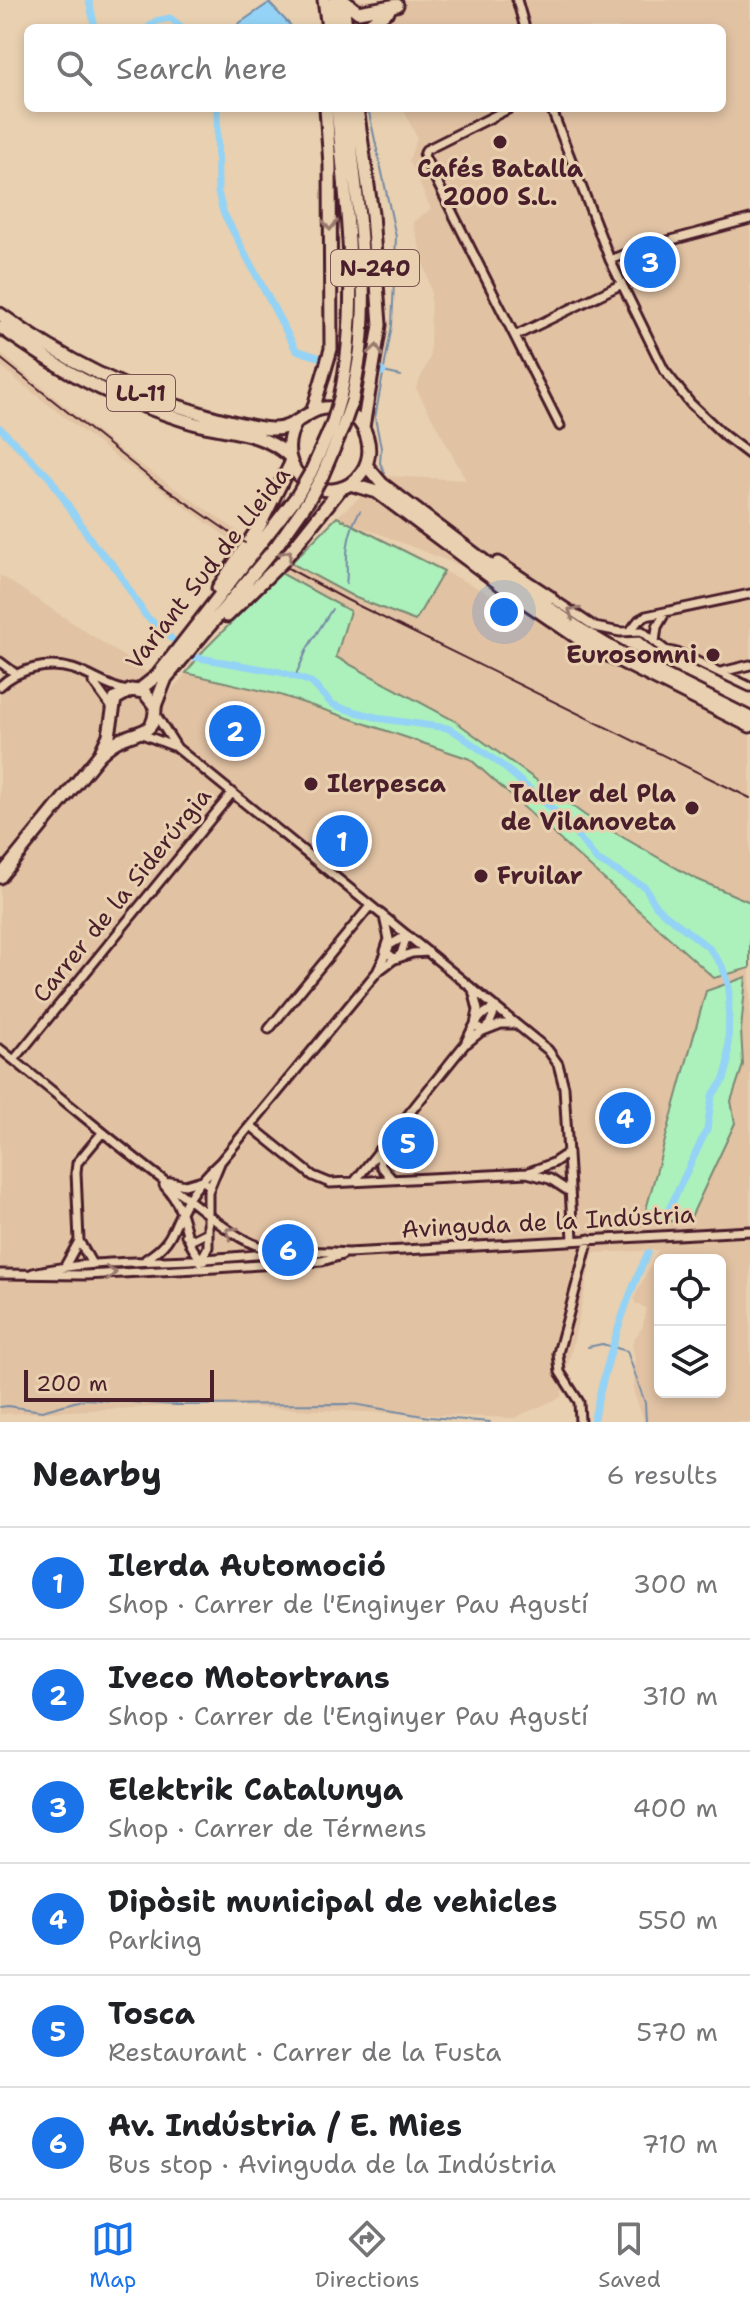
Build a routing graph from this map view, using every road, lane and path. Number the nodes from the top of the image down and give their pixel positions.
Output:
1 (321, 0) edge
2 (335, 0) edge
3 (343, 0) edge
4 (517, 0) edge
5 (401, 2) edge
6 (321, 24) edge
7 (327, 24) edge
8 (338, 24) edge
9 (346, 24) edge
10 (370, 24) edge
11 (524, 24) edge
12 (326, 112) edge
13 (337, 112) edge
14 (347, 112) edge
15 (358, 112) edge
16 (502, 112) edge
17 (553, 112) edge
18 (750, 219) edge
19 (610, 260) junction
20 (622, 284) junction
21 (0, 314) edge
22 (0, 327) edge
23 (515, 336) junction
24 (346, 399) junction
25 (313, 410) junction
26 (297, 421) junction
27 (560, 426) dead end
28 (363, 427) junction
29 (750, 455) edge
30 (289, 460) junction
31 (366, 465) junction
32 (345, 486) junction
33 (303, 498) junction
34 (427, 516) junction
35 (750, 594) edge
36 (550, 597) joint
37 (665, 613) junction
38 (631, 630) junction
39 (655, 642) junction
40 (187, 645) junction
41 (0, 662) edge
42 (750, 665) edge
43 (721, 672) junction
44 (16, 674) junction
45 (85, 674) junction
46 (0, 686) edge
47 (750, 687) edge
48 (133, 690) junction
49 (712, 708) junction
50 (155, 710) junction
51 (112, 713) junction
52 (750, 718) edge
53 (750, 726) edge
54 (137, 734) junction
55 (750, 734) edge
56 (177, 748) junction
57 (100, 754) junction
58 (232, 793) junction
59 (0, 877) edge
60 (370, 906) junction
61 (384, 917) junction
62 (407, 935) junction
63 (385, 951) junction
64 (428, 952) junction
65 (395, 959) junction
66 (377, 972) junction
67 (472, 987) junction
68 (496, 1007) junction
69 (475, 1024) junction
70 (516, 1024) junction
71 (269, 1029) dead end
72 (483, 1031) junction
73 (465, 1044) junction
74 (0, 1049) edge
75 (14, 1060) junction
76 (251, 1126) junction
77 (102, 1133) junction
78 (379, 1150) junction
79 (568, 1153) junction
80 (221, 1161) junction
81 (553, 1163) junction
82 (569, 1169) junction
83 (527, 1173) junction
84 (155, 1175) junction
85 (392, 1179) junction
86 (550, 1179) junction
87 (202, 1180) junction
88 (355, 1181) junction
89 (210, 1186) junction
90 (570, 1192) junction
91 (188, 1199) junction
92 (181, 1213) junction
93 (207, 1215) junction
94 (750, 1231) edge
95 (208, 1232) junction
96 (186, 1235) junction
97 (573, 1239) junction
98 (589, 1239) junction
99 (79, 1241) junction
100 (280, 1253) junction
101 (348, 1253) junction
102 (144, 1260) junction
103 (202, 1260) junction
104 (92, 1264) junction
105 (65, 1266) junction
106 (215, 1268) junction
107 (191, 1269) junction
108 (33, 1273) junction
109 (0, 1274) edge
110 (580, 1422) edge

1 - 6 main road
1 - 7 main road
2 - 8 main road
3 - 5 main road
3 - 9 main road
4 - 11 street
5 - 10 main road
12 -> 25 main road, N-240
13 - 24 main road, N-240
14 - 24 main road, N-240
28 -> 15 main road, N-240
16 - 23 street
17 - 19 street
18 - 19 street
19 - 20 street
20 - 23 street
20 - 29 street
21 - 26 main road, LL-11
22 - 30 main road, LL-11
23 - 27 street
24 - 33 main road, Variant Sud de Lleida / N-240, bridge
25 - 26 main road, LL-11
25 - 28 main road
26 - 30 main road
28 - 31 main road
30 - 32 main road, LL-11
30 - 40 main road, N-240
31 - 32 main road
31 - 34 main road
40 -> 32 main road, N-240
32 - 49 main road, LL-11
33 - 40 main road, Variant Sud de Lleida / N-240
33 - 40 main road, Variant Sud de Lleida / N-240
34 - 36 main road
34 - 52 main road
35 - 37 street
38 -> 36 street
37 - 38 street
37 - 39 street
38 - 39 street
39 - 43 street
40 - 48 main road, Variant Sud de Lleida / N-240
40 - 50 main road, Variant Sud de Lleida / N-240
41 - 44 street
42 - 43 street
43 - 47 street
44 - 45 street
44 - 46 street
45 - 48 street
45 - 51 street
48 - 50 main road
48 - 51 main road
49 - 53 main road, LL-11
49 - 55 main road
50 - 54 main road
50 - 56 street
51 - 54 main road
51 - 57 main road
54 - 56 street
54 - 57 main road
56 - 58 street
57 - 59 main road
58 - 60 street
58 - 75 street, Carrer de la Siderúrgia
60 - 61 street
60 - 71 street
61 - 62 street
61 - 63 street
62 - 63 street
62 - 64 street
62 - 65 street
63 - 65 street
63 - 66 street
64 - 65 street
64 - 67 street
65 - 66 street
66 - 76 street
67 - 68 street
67 - 69 street
68 - 69 street
68 - 70 street
68 - 72 street
69 - 72 street
69 - 73 street
70 - 72 street
70 - 79 street
72 - 73 street
73 - 78 street
74 - 75 street
75 - 77 street
76 - 80 street
76 - 88 street
77 - 84 street
77 - 99 street
78 - 85 street
78 - 88 street
79 - 81 street
79 - 82 street
80 - 87 street
80 - 89 street
81 - 82 street
81 - 83 street
82 - 86 street
82 - 90 street
83 - 85 street
83 - 86 street
84 - 87 street
84 - 91 street
84 - 92 street
85 - 88 street
86 - 90 street
87 - 89 street
87 - 91 street
89 - 93 street
90 - 97 street
91 - 92 street
91 - 93 street
92 - 96 street
92 - 102 street
93 - 95 street
100 -> 93 street
94 - 98 street, Avinguda de la Indústria
95 - 96 street
95 - 103 street
96 - 103 street
97 - 98 street, Avinguda de la Indústria
97 - 101 street, Avinguda de la Indústria
98 - 110 street
99 - 104 street
99 - 105 street
100 - 101 street, Avinguda de la Indústria
100 - 103 street, Avinguda de la Indústria
101 - 106 street, Avinguda de la Indústria
102 - 103 street, Avinguda de la Indústria
102 - 104 street, Avinguda de la Indústria
103 - 106 street
103 - 107 street
104 - 105 street, Avinguda de la Indústria
105 - 108 street, Avinguda de la Indústria
106 - 107 street, Avinguda de la Indústria
108 -> 107 street, Avinguda de la Indústria
108 - 109 street, Avinguda de la Indústria

